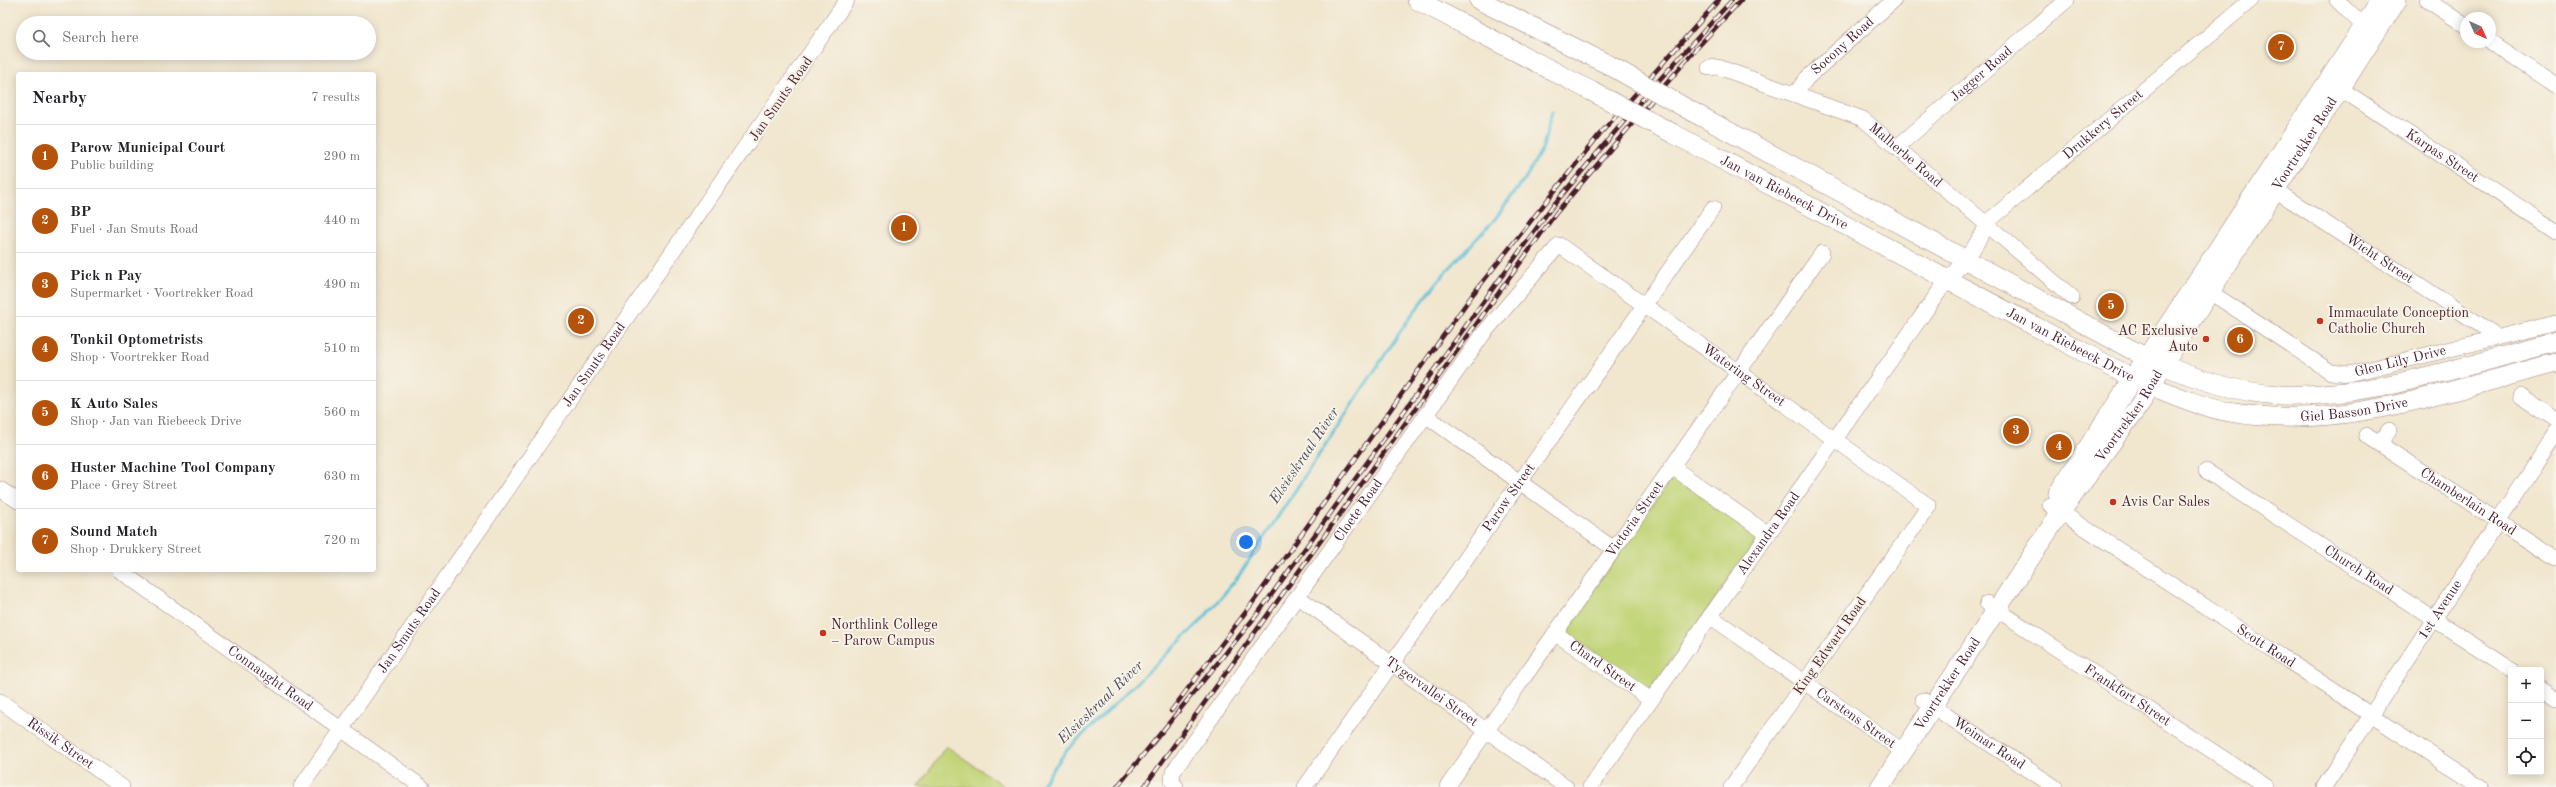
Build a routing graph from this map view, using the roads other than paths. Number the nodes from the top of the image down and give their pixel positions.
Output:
1 (847, 0) edge
2 (1417, 0) edge
3 (1479, 0) edge
4 (1894, 0) edge
5 (2067, 0) edge
6 (2251, 0) edge
7 (2337, 0) edge
8 (2381, 0) edge
9 (2397, 0) edge
10 (2427, 0) edge
11 (2460, 22) edge
12 (2369, 31) junction
13 (2496, 46) edge
14 (1709, 68) dead end
15 (2334, 84) junction
16 (2556, 86) edge
17 (1795, 94) junction
18 (1896, 148) junction
19 (2268, 186) junction
20 (1713, 208) dead end
21 (1986, 226) junction
22 (2556, 231) edge
23 (1559, 245) joint
24 (1822, 253) dead end
25 (1965, 259) junction
26 (1948, 281) junction
27 (2210, 292) junction
28 (2072, 297) dead end
29 (1644, 305) junction
30 (2556, 323) edge
31 (2493, 339) junction
32 (2556, 342) edge
33 (2089, 355) junction
34 (2155, 362) junction
35 (2556, 363) edge
36 (1739, 372) junction
37 (2142, 383) junction
38 (2520, 396) dead end
39 (1425, 415) junction
40 (2556, 420) edge
41 (2389, 430) dead end
42 (2556, 433) edge
43 (2366, 435) dead end
44 (1835, 439) junction
45 (2380, 444) junction
46 (2086, 451) junction
47 (1672, 467) junction
48 (2206, 472) dead end
49 (1520, 482) junction
50 (0, 489) edge
51 (16, 500) edge
52 (1929, 506) joint
53 (2055, 509) junction
54 (2498, 520) junction
55 (1768, 534) junction
56 (1614, 549) junction
57 (2556, 559) edge
58 (122, 572) edge
59 (1298, 597) junction
60 (1992, 607) junction
61 (1710, 616) junction
62 (2434, 619) junction
63 (1555, 633) junction
64 (1392, 664) junction
65 (2508, 667) edge
66 (1805, 683) junction
67 (2544, 691) edge
68 (2556, 699) edge
69 (1651, 700) junction
70 (0, 701) edge
71 (1928, 704) junction
72 (2371, 715) junction
73 (341, 729) junction
74 (1487, 731) junction
75 (1898, 749) junction
76 (1174, 786) edge
77 (122, 787) edge
78 (301, 787) edge
79 (422, 787) edge
80 (1305, 787) edge
81 (1447, 787) edge
82 (1566, 787) edge
83 (1590, 787) edge
84 (1731, 787) edge
85 (1865, 787) edge
86 (1880, 787) edge
87 (2056, 787) edge
88 (2267, 787) edge
89 (2324, 787) edge
90 (2481, 787) edge

1 - 73 street, Jan Smuts Road
2 - 26 main road, Jan van Riebeeck Drive, bridge
3 - 25 main road, Jan van Riebeeck Drive, bridge
4 - 17 street, Socony Road
5 - 18 street, Jagger Road
6 - 21 street, Drukkery Street
7 - 12 street
8 - 12 main road, Voortrekker Road
9 - 12 main road, Voortrekker Road
10 - 11 street
12 - 15 main road, Voortrekker Road
13 - 16 street
14 - 17 street, Malherbe Road
15 - 19 main road, Voortrekker Road
15 - 22 street, Karpas Street
17 - 18 street, Malherbe Road
18 - 21 street, Malherbe Road
19 - 27 main road, Voortrekker Road
19 - 31 street, Wicht Street
19 - 34 main road, Voortrekker Road
20 - 29 street, Parow Street
21 - 25 street, Drukkery Street
21 - 28 street, Malherbe Road
23 - 29 street, Watering Street
23 - 39 street, Cloete Road
24 - 36 street, Victoria Street
25 - 26 street, Drukkery Street
25 - 34 main road, Jan van Riebeeck Drive
26 - 33 main road, Jan van Riebeeck Drive
26 - 44 street, Alexandra Road
27 - 31 street, Glen Lily Drive
27 - 34 main road, Voortrekker Road
29 - 36 street, Watering Street
29 - 49 street, Parow Street
30 - 31 street, Glen Lily Drive
32 - 34 main road, Giel Basson Drive
33 - 37 main road, Jan van Riebeeck Drive
33 - 46 main road
34 - 37 main road, Voortrekker Road
35 - 37 main road, Giel Basson Drive
36 - 44 street, Watering Street
36 - 47 street, Victoria Street
37 - 46 main road, Voortrekker Road
37 - 53 main road, Voortrekker Road
38 - 40 street
39 - 49 street
39 - 59 street, Cloete Road
41 - 45 street
42 - 54 street, 1st Avenue
43 - 45 street, Chamberlain Road
44 - 52 street, Watering Street
44 - 55 street, Alexandra Road
45 - 54 street, Chamberlain Road
46 - 53 main road, Voortrekker Road
47 - 55 street
47 - 56 street, Victoria Street
48 - 62 street, Church Road
49 - 56 street
49 - 64 street, Parow Street
50 - 51 street
52 - 66 street, King Edward Road
53 - 60 main road, Voortrekker Road
53 - 72 street, Scott Road
54 - 57 street, Chamberlain Road
54 - 62 street, 1st Avenue
55 - 61 street, Alexandra Road
56 - 63 street, Victoria Street
58 - 73 street, Connaught Road
59 - 64 street, Tygervallei Street
59 - 76 street, Cloete Road
60 - 71 main road, Voortrekker Road
60 - 88 street, Frankfort Street
61 - 66 street, Carstens Street
61 - 69 street, Alexandra Road
62 - 65 street, Church Road
62 - 72 street, 1st Avenue
63 - 69 street, Chard Street
63 - 74 street, Victoria Street
64 - 74 street, Tygervallei Street
64 - 80 street, Parow Street
66 - 75 street, Carstens Street
66 - 84 street, King Edward Road
67 - 68 street
69 - 83 street, Alexandra Road
70 - 77 street, Rissik Street
71 - 75 main road, Voortrekker Road
71 - 87 street, Weimar Road
72 - 89 street, 1st Avenue
72 - 90 street, Scott Road
73 - 78 street, Jan Smuts Road
73 - 79 street, Connaught Road
74 - 81 street, Victoria Street
74 - 82 street, Tygervallei Street
75 - 85 main road, Voortrekker Road
75 - 86 main road, Voortrekker Road

